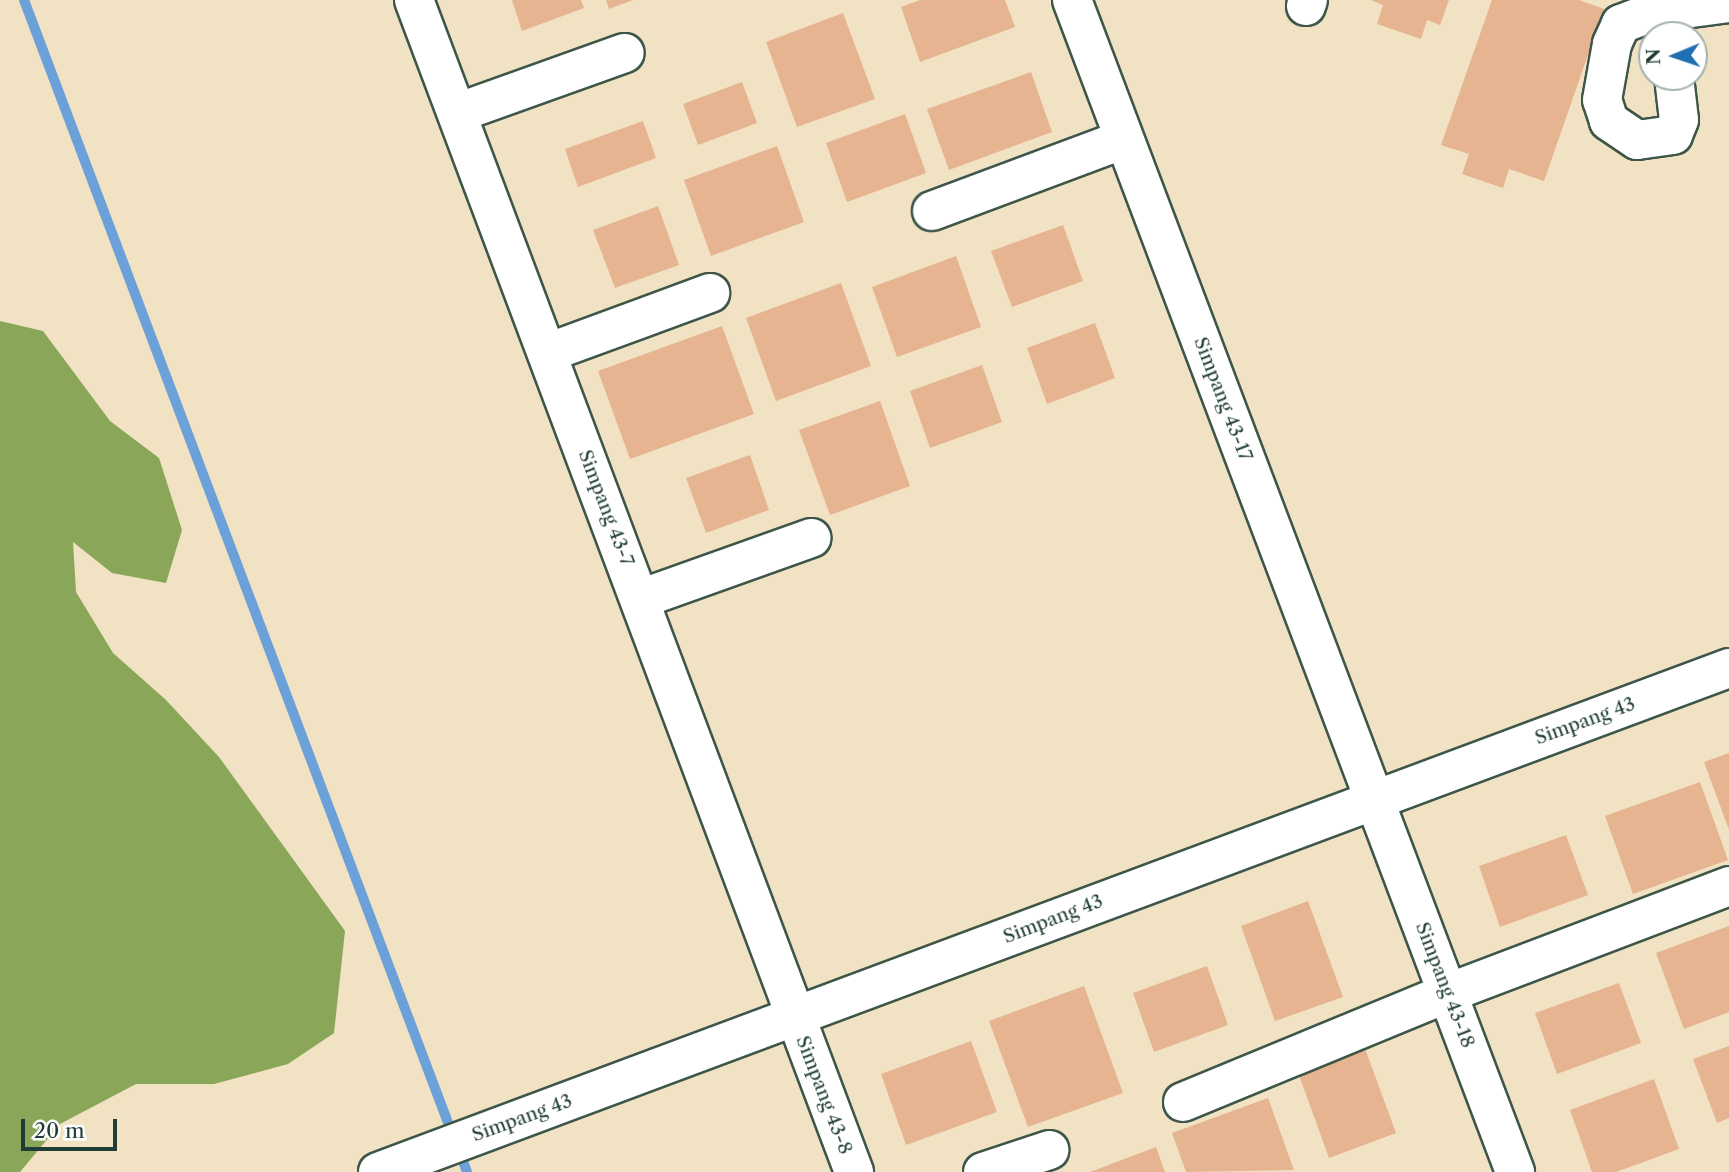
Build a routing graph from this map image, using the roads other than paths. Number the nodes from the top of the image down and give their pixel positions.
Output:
1 (414, 0) edge
2 (1072, 0) edge
3 (1729, 3) edge
4 (1670, 21) edge
5 (1638, 24) edge
6 (625, 53) dead end
7 (1676, 91) edge
8 (457, 113) junction
9 (1122, 140) junction
10 (932, 211) dead end
11 (710, 293) dead end
12 (547, 353) junction
13 (811, 538) dead end
14 (640, 599) junction
15 (1729, 667) edge
16 (1374, 798) junction
17 (1729, 886) edge
18 (1448, 993) junction
19 (794, 1018) junction
20 (1183, 1102) dead end
21 (1049, 1150) dead end
22 (378, 1172) edge
23 (854, 1172) edge
24 (983, 1172) edge
25 (1515, 1172) edge

1 - 8 street, Simpang 43-7
2 - 9 street, Simpang 43-17
3 - 4 street
5 - 7 street
6 - 8 street
8 - 12 street, Simpang 43-7
9 - 10 street
9 - 16 street, Simpang 43-17
11 - 12 street
12 - 14 street, Simpang 43-7
13 - 14 street
14 - 19 street, Simpang 43-7
15 - 16 street, Simpang 43
16 - 18 street, Simpang 43-18
16 - 19 street, Simpang 43
17 - 18 street
18 - 20 street
18 - 25 street, Simpang 43-18
19 - 22 street, Simpang 43
19 - 23 street, Simpang 43-8
21 - 24 street

